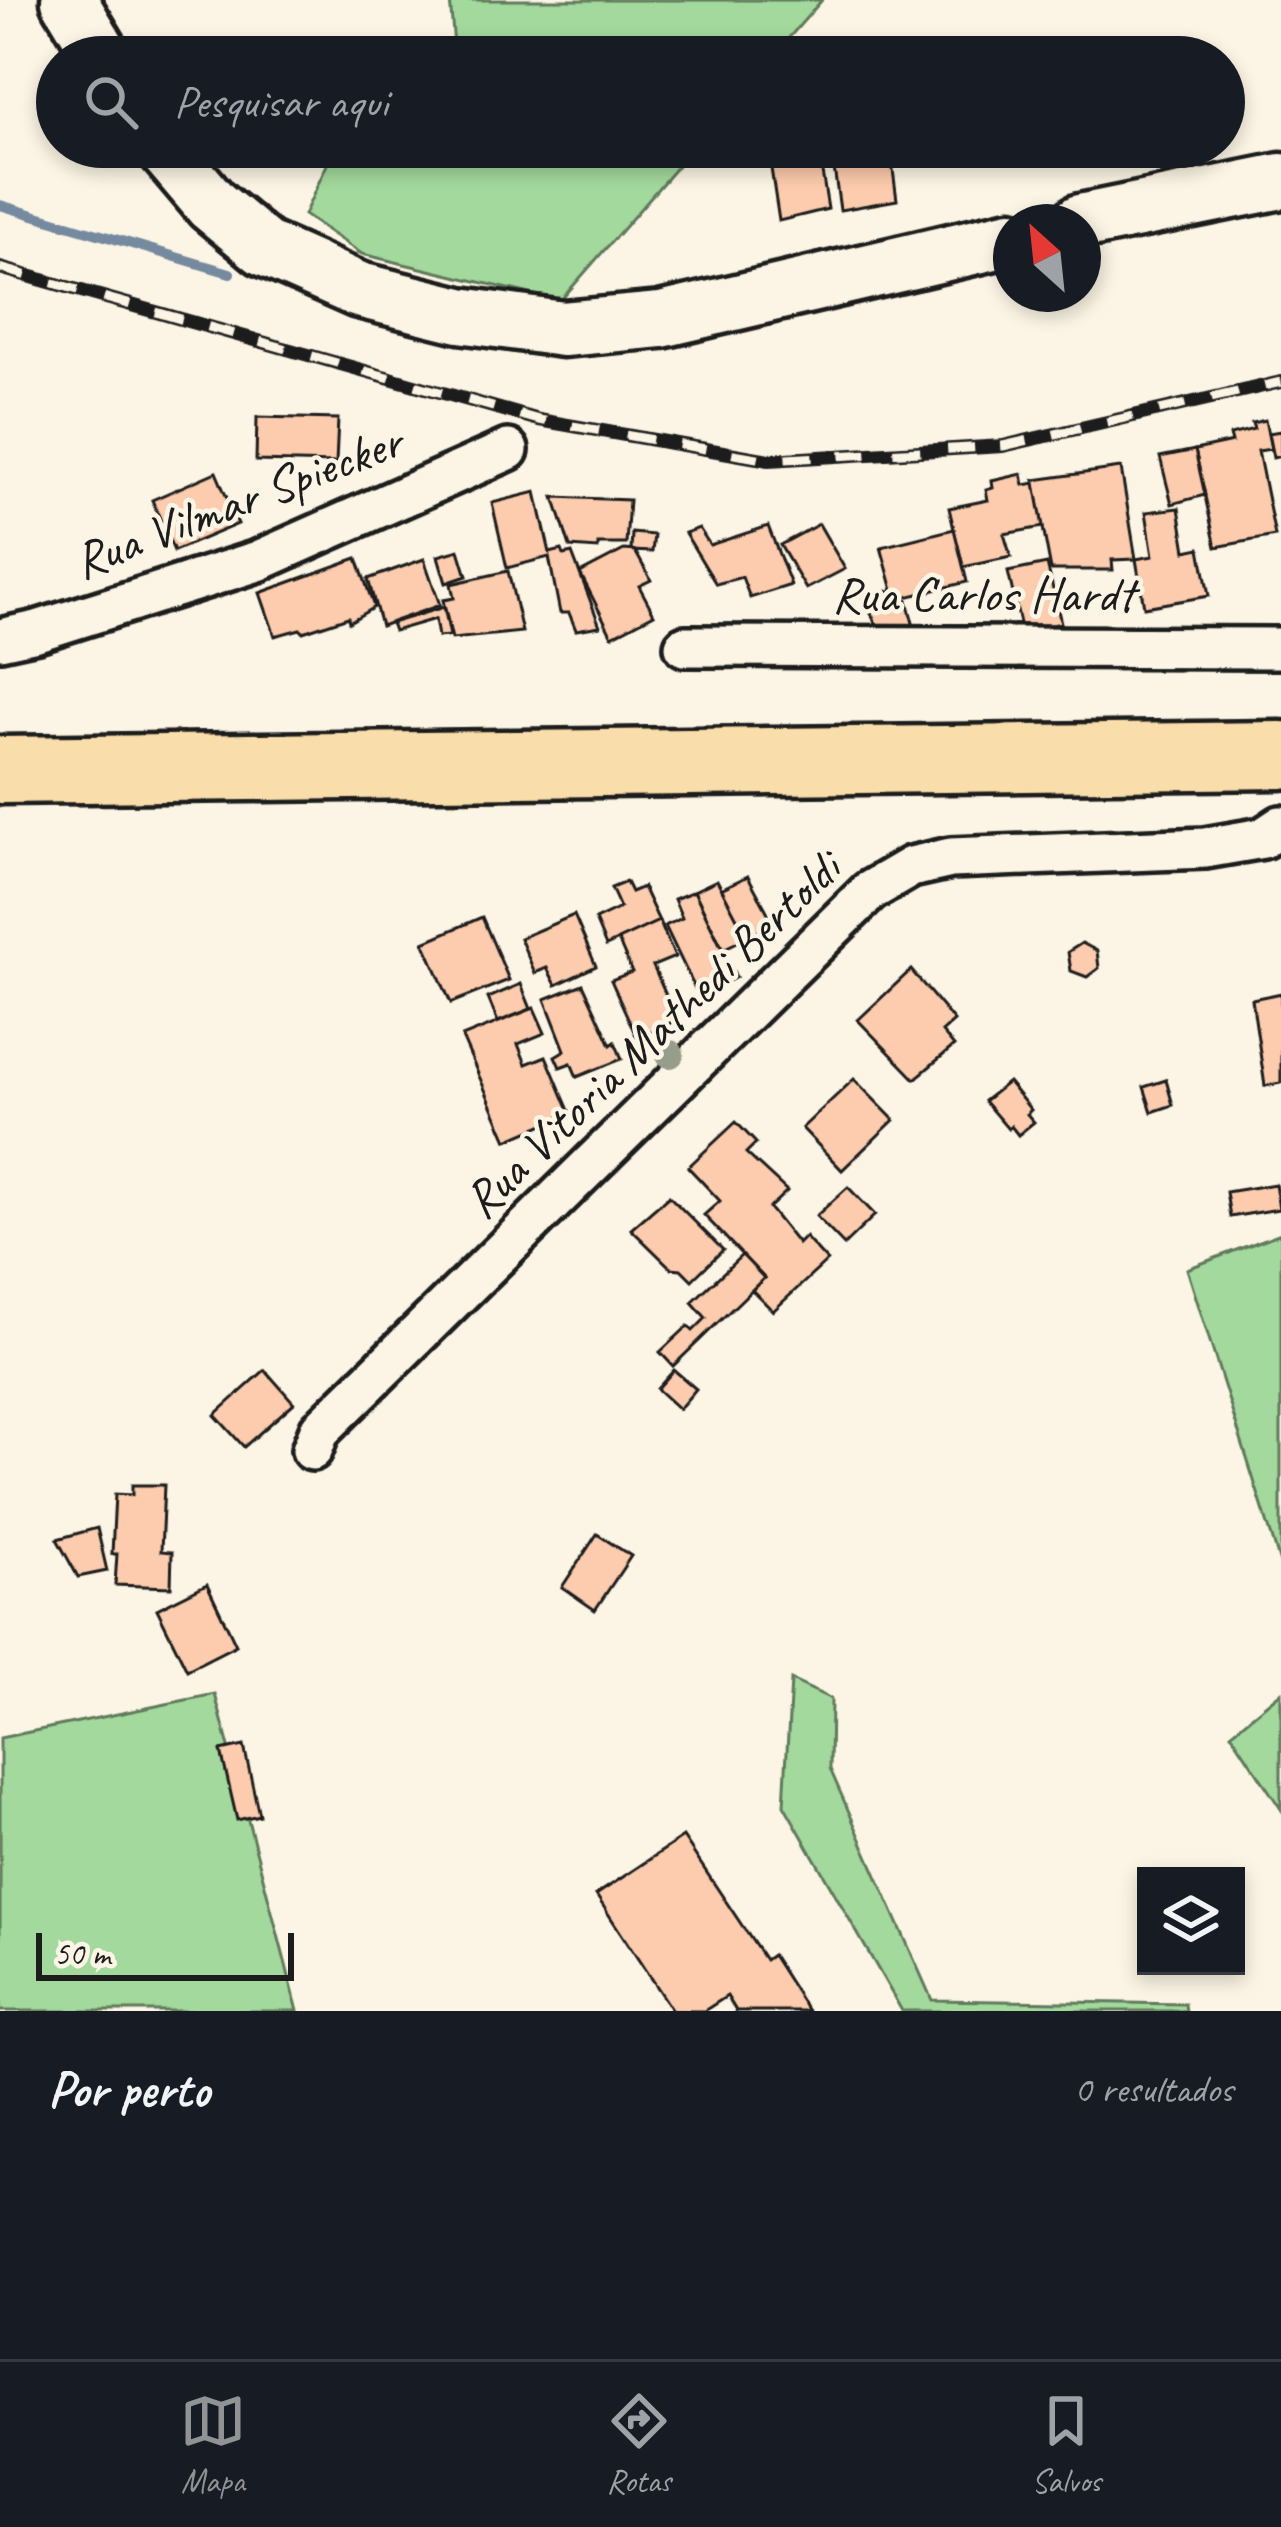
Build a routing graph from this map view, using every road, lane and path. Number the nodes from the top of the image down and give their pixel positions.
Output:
1 (69, 0) edge
2 (90, 36) edge
3 (180, 168) edge
4 (1281, 181) edge
5 (1101, 218) edge
6 (993, 242) edge
7 (508, 450) dead end
8 (0, 639) edge
9 (685, 646) dead end
10 (1281, 648) edge
11 (1281, 755) edge
12 (0, 770) edge
13 (1281, 826) edge
14 (312, 1450) dead end

1 - 2 street
3 - 6 street
4 - 5 street
7 - 8 street, Rua Vilmar Spiecker
9 - 10 street, Rua Carlos Hardt
11 - 12 highway
13 - 14 street, Rua Vitoria Mathedi Bertoldi

